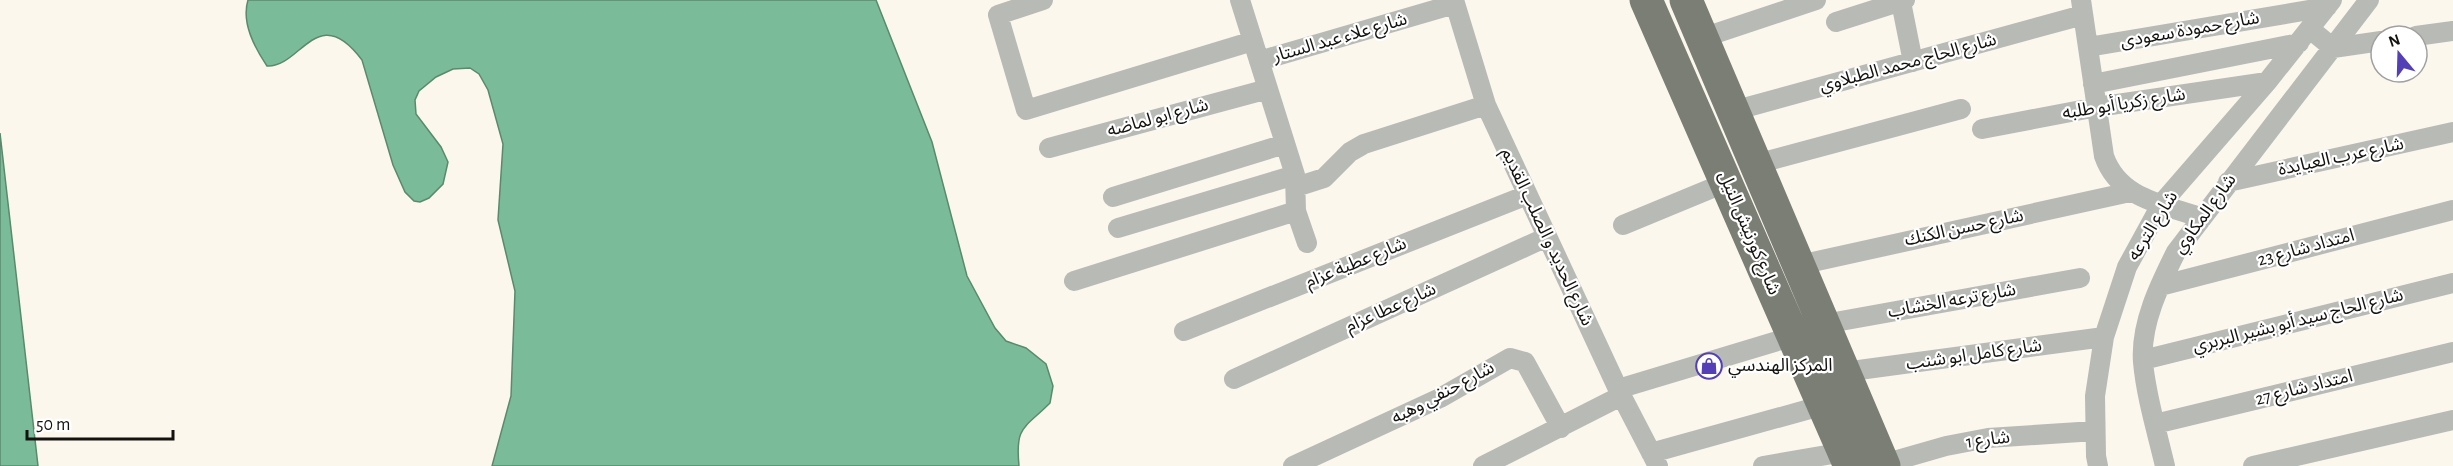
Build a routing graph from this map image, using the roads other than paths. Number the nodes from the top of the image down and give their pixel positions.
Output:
1 (1043, 0) edge
2 (1240, 0) edge
3 (1646, 0) edge
4 (1686, 0) edge
5 (1816, 0) edge
6 (2370, 0) edge
7 (1903, 1) edge
8 (1455, 2) edge
9 (2329, 3) edge
10 (2082, 8) edge
11 (1836, 22) dead end
12 (2453, 31) edge
13 (2429, 34) edge
14 (2304, 36) junction
15 (1702, 39) junction
16 (1253, 41) junction
17 (2369, 43) edge
18 (2088, 47) junction
19 (2332, 48) junction
20 (1259, 61) junction
21 (1913, 62) junction
22 (2267, 82) junction
23 (2094, 84) junction
24 (1268, 89) junction
25 (1486, 105) junction
26 (2097, 107) junction
27 (1961, 109) dead end
28 (1733, 111) junction
29 (1982, 129) dead end
30 (2453, 132) edge
31 (1285, 144) junction
32 (1049, 148) dead end
33 (1762, 178) junction
34 (1295, 181) junction
35 (2228, 182) junction
36 (2130, 192) junction
37 (1732, 193) junction
38 (1527, 195) junction
39 (1113, 197) dead end
40 (2163, 203) junction
41 (1296, 210) junction
42 (2453, 210) edge
43 (2202, 218) junction
44 (1623, 225) dead end
45 (1118, 228) dead end
46 (1547, 237) junction
47 (1307, 243) dead end
48 (1799, 265) junction
49 (2080, 278) dead end
50 (1074, 281) dead end
51 (2453, 283) edge
52 (2160, 286) junction
53 (1824, 324) junction
54 (1184, 331) dead end
55 (1794, 336) junction
56 (2104, 337) junction
57 (2453, 352) edge
58 (2143, 360) junction
59 (1844, 372) junction
60 (1234, 379) dead end
61 (1619, 392) junction
62 (1824, 405) junction
63 (2453, 420) edge
64 (2155, 424) junction
65 (1561, 428) junction
66 (2096, 431) junction
67 (1655, 459) edge
68 (1847, 459) edge
69 (1883, 465) edge
70 (1293, 466) edge
71 (1483, 466) edge
72 (1763, 466) edge
73 (2098, 466) edge
74 (2165, 466) edge
75 (2253, 466) edge

1 - 16 street
2 - 16 street
3 - 37 highway, شارع كورنيش النيل
4 - 15 highway, شارع كورنيش النيل
5 - 15 street
6 - 19 street, شارع المكاوي
7 - 11 street
7 - 21 street
8 - 20 street, شارع علاء عبد الستار
8 - 25 street, شارع الحديد و الصلب القديم
9 - 14 street, شارع الترعه
9 - 18 street, شارع حمودة سعودى
10 - 18 street
10 - 21 street, شارع الحاج محمد الطبلاوي
12 - 13 street
14 - 19 street
14 - 22 street, شارع الترعه
14 - 23 street
15 - 28 highway, شارع كورنيش النيل
16 - 20 street
17 - 19 street
18 - 23 street
19 - 35 street, شارع المكاوي
20 - 24 street
21 - 28 street, شارع الحاج محمد الطبلاوي
22 - 26 street, شارع زكريا أبو طلبه
22 - 40 street, شارع الترعه
23 - 26 street
24 - 31 street
24 - 32 street, شارع ابو لماضه
25 - 34 street
25 - 38 street, شارع الحديد و الصلب القديم
26 - 29 street, شارع زكريا أبو طلبه
26 - 36 street
27 - 33 street
28 - 33 highway, شارع كورنيش النيل
30 - 35 street, شارع عرب العيايدة
31 - 34 street
31 - 39 street
33 - 37 highway
33 - 48 highway, شارع كورنيش النيل
34 - 41 street
34 - 45 street
35 - 43 street, شارع المكاوي
36 - 40 street
36 - 48 street, شارع حسن الكنك
37 - 44 street
37 - 55 highway, شارع كورنيش النيل
38 - 46 street, شارع الحديد و الصلب القديم
38 - 54 street, شارع عطية عزام
40 - 43 street
40 - 56 street, شارع الترعه
41 - 47 street
41 - 50 street
42 - 52 street, امتداد شارع 23
43 - 52 street, شارع المكاوي
46 - 60 street, شارع عطا عزام
46 - 61 street, شارع الحديد و الصلب القديم
48 - 53 highway, شارع كورنيش النيل
49 - 53 street, شارع ترعه الخشاب
51 - 58 street, شارع الحاج سيد أبو بشير البربري
52 - 58 street, شارع المكاوي
53 - 59 highway, شارع كورنيش النيل
55 - 61 street
55 - 62 highway, شارع كورنيش النيل
56 - 59 street, شارع كامل ابو شنب
56 - 66 street, شارع الترعه
57 - 64 street, امتداد شارع 27
58 - 64 street, شارع المكاوي
59 - 69 highway, شارع كورنيش النيل
61 - 65 street
61 - 67 street, شارع الحديد و الصلب القديم
62 - 67 street
62 - 68 highway, شارع كورنيش النيل
63 - 75 street
64 - 74 street, شارع المكاوي
65 - 70 street, شارع حنفي وهبه
65 - 71 street
66 - 69 street, شارع 1
66 - 73 street, شارع الترعه
68 - 72 street

